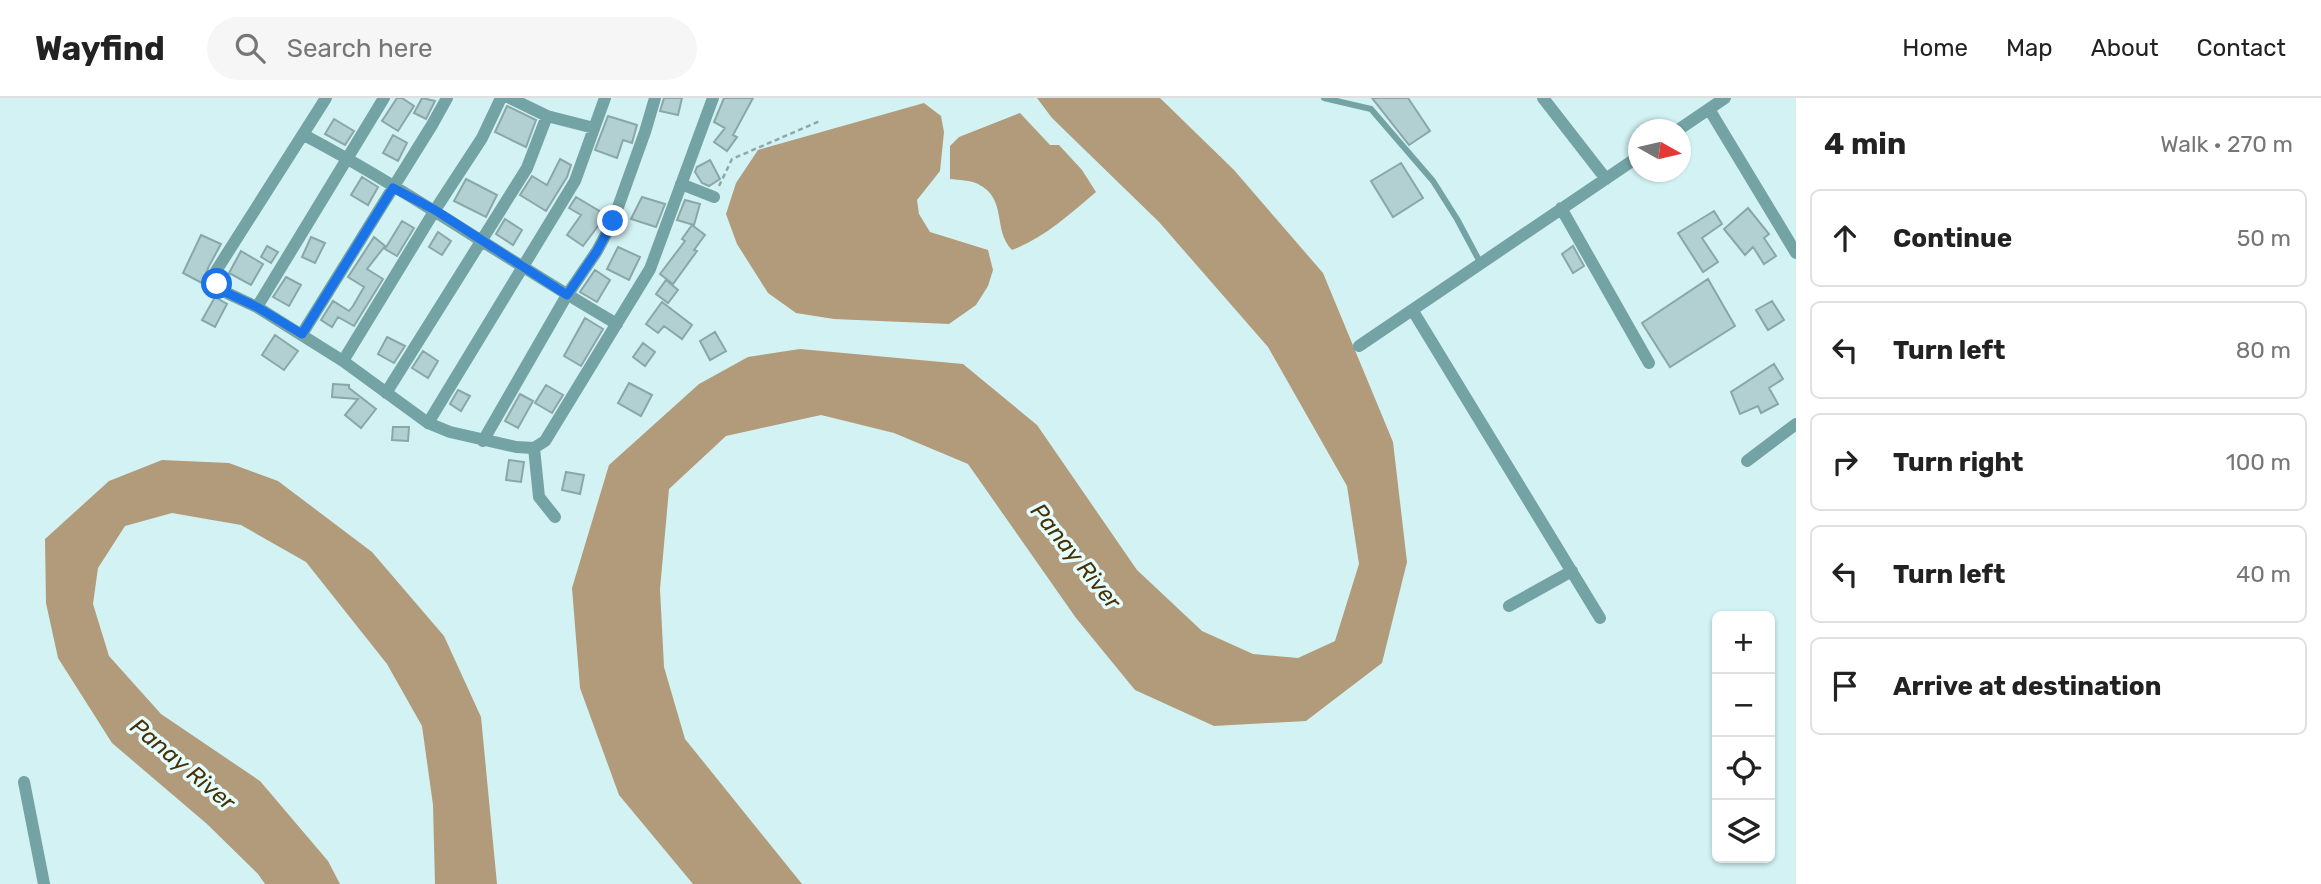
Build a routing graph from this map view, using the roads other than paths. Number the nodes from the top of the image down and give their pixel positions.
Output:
1 (326, 98) edge
2 (384, 98) edge
3 (447, 98) edge
4 (501, 98) edge
5 (510, 98) edge
6 (605, 98) edge
7 (655, 98) edge
8 (713, 98) edge
9 (1324, 98) edge
10 (1543, 98) edge
11 (1725, 98) edge
12 (1709, 108) junction
13 (547, 116) junction
14 (1691, 121) edge
15 (594, 128) junction
16 (304, 135) junction
17 (348, 158) junction
18 (1628, 164) edge
19 (1606, 179) junction
20 (681, 184) junction
21 (393, 188) junction
22 (715, 197) road end
23 (1561, 208) junction
24 (435, 210) junction
25 (481, 240) junction
26 (1796, 253) edge
27 (1481, 264) junction
28 (523, 268) junction
29 (567, 295) junction
30 (257, 307) junction
31 (1413, 311) junction
32 (617, 324) junction
33 (302, 334) junction
34 (1359, 346) dead end
35 (344, 361) junction
36 (1649, 363) dead end
37 (386, 393) junction
38 (428, 423) junction
39 (1796, 424) edge
40 (483, 441) junction
41 (534, 447) junction
42 (1746, 461) dead end
43 (555, 517) dead end
44 (1572, 571) junction
45 (1509, 606) dead end
46 (1600, 618) dead end
47 (24, 782) dead end
48 (44, 884) edge

1 - 16 street
2 - 17 street
3 - 21 street
4 - 24 street
5 - 13 street
6 - 15 street
7 - 29 street
8 - 20 street
9 - 27 lane
10 - 19 street
11 - 12 street
12 - 14 street
12 - 26 street
13 - 15 street
13 - 25 street
15 - 28 street
16 - 17 street
16 - 30 street
17 - 21 street
17 - 30 street
18 - 19 street
19 - 23 street
20 - 22 street
20 - 32 street
21 - 24 street
21 - 33 street
23 - 27 street
23 - 36 street
24 - 25 street
24 - 35 street
25 - 28 street
25 - 37 street
27 - 31 street
28 - 29 street
28 - 38 street
29 - 32 street
29 - 40 street
30 - 33 street
31 - 34 street
31 - 44 street
32 - 41 street
33 - 35 street
35 - 37 street
37 - 38 street
38 - 40 street
39 - 42 street
40 - 41 street
41 - 43 street
44 - 45 street
44 - 46 street
47 - 48 street

